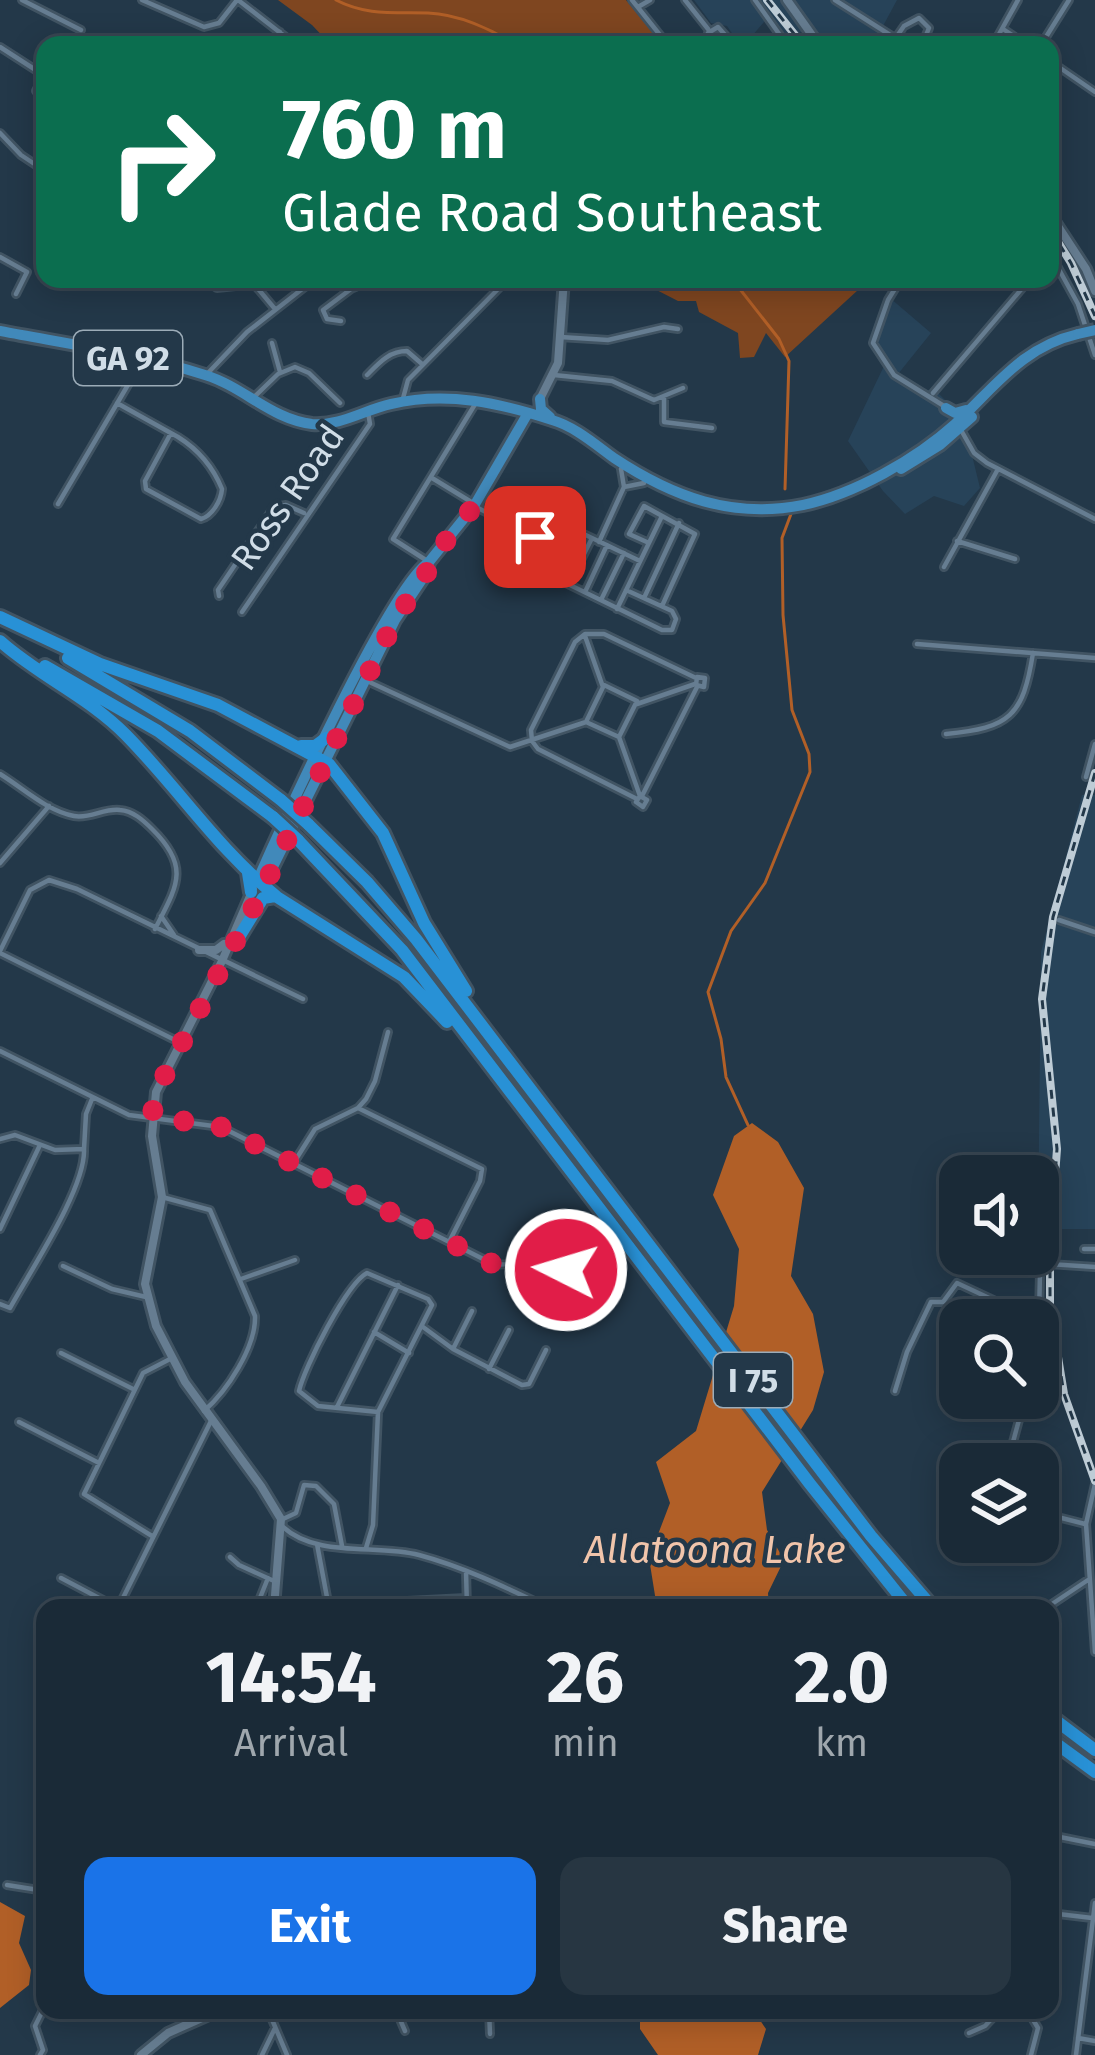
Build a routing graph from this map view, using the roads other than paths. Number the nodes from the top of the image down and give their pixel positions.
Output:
1 (22, 0) edge
2 (142, 0) edge
3 (237, 0) edge
4 (632, 0) edge
5 (647, 0) edge
6 (686, 0) edge
7 (755, 0) edge
8 (788, 0) edge
9 (1018, 0) edge
10 (1069, 0) edge
11 (838, 1) edge
12 (638, 7) junction
13 (1004, 28) junction
14 (81, 30) dead end
15 (710, 30) junction
16 (280, 32) junction
17 (886, 34) joint
18 (277, 36) edge
19 (285, 36) edge
20 (661, 36) edge
21 (708, 36) edge
22 (724, 36) edge
23 (781, 36) edge
24 (813, 36) edge
25 (890, 36) edge
26 (897, 36) edge
27 (926, 36) edge
28 (999, 36) edge
29 (1015, 36) edge
30 (1047, 36) edge
31 (0, 47) edge
32 (1059, 67) edge
33 (36, 70) edge
34 (1095, 92) edge
35 (0, 133) edge
36 (36, 165) edge
37 (1059, 226) edge
38 (0, 256) edge
39 (1091, 269) edge
40 (1059, 270) edge
41 (257, 288) edge
42 (303, 288) edge
43 (353, 288) edge
44 (499, 288) edge
45 (563, 288) edge
46 (896, 288) edge
47 (1022, 288) edge
48 (1095, 291) edge
49 (16, 294) dead end
50 (275, 309) junction
51 (341, 321) dead end
52 (678, 329) dead end
53 (0, 331) edge
54 (1095, 333) edge
55 (560, 337) junction
56 (1079, 337) junction
57 (272, 343) dead end
58 (1095, 355) edge
59 (142, 361) junction
60 (422, 364) junction
61 (280, 372) junction
62 (207, 375) junction
63 (367, 375) dead end
64 (554, 375) junction
65 (683, 388) dead end
66 (931, 396) junction
67 (664, 398) junction
68 (251, 399) junction
69 (540, 399) junction
70 (478, 400) junction
71 (402, 402) junction
72 (117, 403) junction
73 (340, 403) dead end
74 (500, 405) junction
75 (974, 405) junction
76 (946, 408) junction
77 (368, 412) junction
78 (528, 413) junction
79 (547, 419) junction
80 (712, 428) dead end
81 (962, 430) junction
82 (171, 433) junction
83 (512, 436) junction
84 (621, 469) junction
85 (998, 469) junction
86 (432, 478) junction
87 (644, 483) junction
88 (624, 487) junction
89 (58, 503) dead end
90 (474, 505) junction
91 (813, 505) junction
92 (766, 512) junction
93 (306, 514) junction
94 (662, 515) junction
95 (1095, 519) edge
96 (561, 523) junction
97 (679, 523) junction
98 (576, 531) junction
99 (535, 537) junction
100 (592, 538) junction
101 (957, 541) junction
102 (599, 542) junction
103 (649, 543) junction
104 (608, 545) junction
105 (624, 553) junction
106 (1015, 559) dead end
107 (640, 561) junction
108 (429, 562) junction
109 (944, 567) dead end
110 (538, 570) junction
111 (554, 577) junction
112 (569, 584) junction
113 (626, 590) junction
114 (585, 592) junction
115 (219, 596) dead end
116 (644, 598) junction
117 (601, 600) junction
118 (662, 606) junction
119 (617, 609) junction
120 (242, 612) dead end
121 (0, 618) edge
122 (585, 634) junction
123 (0, 641) edge
124 (917, 644) dead end
125 (1033, 653) junction
126 (1095, 658) edge
127 (360, 683) junction
128 (696, 683) junction
129 (603, 687) junction
130 (637, 704) junction
131 (586, 722) junction
132 (946, 734) dead end
133 (619, 737) junction
134 (326, 738) junction
135 (532, 741) junction
136 (1095, 744) edge
137 (300, 746) junction
138 (320, 760) junction
139 (0, 774) edge
140 (1086, 777) dead end
141 (640, 797) junction
142 (49, 806) junction
143 (60, 811) junction
144 (43, 814) junction
145 (0, 863) edge
146 (254, 885) junction
147 (277, 897) junction
148 (161, 916) junction
149 (1059, 920) dead end
150 (155, 928) junction
151 (1095, 932) edge
152 (184, 942) junction
153 (236, 942) junction
154 (199, 950) junction
155 (0, 952) edge
156 (222, 961) junction
157 (302, 999) dead end
158 (388, 1032) dead end
159 (493, 1038) junction
160 (182, 1043) junction
161 (0, 1051) edge
162 (92, 1098) junction
163 (358, 1108) junction
164 (152, 1116) junction
165 (533, 1121) junction
166 (1, 1137) edge
167 (39, 1147) junction
168 (84, 1149) junction
169 (293, 1164) junction
170 (162, 1197) junction
171 (0, 1229) edge
172 (449, 1243) junction
173 (1095, 1249) edge
174 (1084, 1250) dead end
175 (295, 1260) dead end
176 (63, 1265) dead end
177 (1095, 1267) edge
178 (241, 1279) junction
179 (398, 1285) junction
180 (146, 1298) junction
181 (945, 1299) edge
182 (992, 1299) edge
183 (1038, 1299) edge
184 (939, 1302) edge
185 (550, 1303) dead end
186 (0, 1304) edge
187 (472, 1311) dead end
188 (423, 1328) junction
189 (509, 1330) dead end
190 (374, 1332) junction
191 (453, 1349) junction
192 (546, 1350) dead end
193 (62, 1353) dead end
194 (409, 1353) junction
195 (172, 1358) junction
196 (489, 1369) junction
197 (134, 1389) junction
198 (895, 1391) dead end
199 (337, 1407) junction
200 (203, 1411) junction
201 (378, 1412) junction
202 (211, 1421) junction
203 (19, 1423) dead end
204 (99, 1462) junction
205 (1095, 1484) edge
206 (1059, 1517) edge
207 (281, 1522) junction
208 (1086, 1524) junction
209 (152, 1536) junction
210 (316, 1544) junction
211 (342, 1546) junction
212 (366, 1548) junction
213 (230, 1557) dead end
214 (466, 1571) junction
215 (61, 1577) dead end
216 (271, 1579) junction
217 (1088, 1580) junction
218 (466, 1598) joint
219 (101, 1599) edge
220 (122, 1599) edge
221 (261, 1599) edge
222 (273, 1599) edge
223 (327, 1599) edge
224 (446, 1599) edge
225 (529, 1599) edge
226 (902, 1599) edge
227 (926, 1599) edge
228 (1059, 1599) edge
229 (1095, 1652) edge
230 (1059, 1723) edge
231 (1059, 1746) edge
232 (1095, 1750) edge
233 (1095, 1772) edge
234 (1059, 1837) edge
235 (1095, 1844) edge
236 (7, 1885) dead end
237 (36, 1890) edge
238 (1095, 1903) edge
239 (1059, 1914) edge
240 (1094, 1918) edge
241 (38, 2019) edge
242 (200, 2019) edge
243 (272, 2019) edge
244 (400, 2019) edge
245 (489, 2019) edge
246 (992, 2019) edge
247 (1032, 2019) edge
248 (275, 2028) junction
249 (405, 2031) dead end
250 (970, 2033) dead end
251 (490, 2034) dead end
252 (1078, 2038) junction
253 (1095, 2041) edge
254 (40, 2055) edge
255 (141, 2055) edge
256 (262, 2055) edge
257 (287, 2055) edge
258 (1031, 2055) edge
259 (1076, 2055) edge

1 - 14 street
2 - 3 street
3 - 16 street
4 - 12 street
5 - 12 street
6 - 15 street
7 - 23 street
8 - 24 street
9 - 13 street
10 - 30 street
11 - 17 street
12 - 20 street
13 - 28 street
13 - 29 street
15 - 21 street
15 - 22 street
16 - 18 street
16 - 19 street
17 - 25 street
26 - 27 street
31 - 33 street
32 - 34 street
35 - 36 street
37 - 39 street
38 - 49 street
39 - 48 street
40 - 58 street
41 - 50 street
42 - 50 street
43 - 51 street
44 - 60 street
45 - 55 street
46 - 66 street
47 - 66 street
50 - 62 street
52 - 55 street
53 - 59 main road, GA 92
54 - 56 main road, GA 92, bridge
55 - 64 street
56 - 75 main road, GA 92
56 - 81 main road, GA 92
57 - 61 street
59 - 62 main road, GA 92
59 - 72 street
60 - 63 street
60 - 71 street
61 - 68 street
61 - 73 street
62 - 68 main road, GA 92
64 - 67 street
64 - 69 street
65 - 67 street
66 - 76 street
67 - 80 street
68 - 77 main road, GA 92
69 - 78 street
69 - 79 main road
70 - 71 main road, GA 92
70 - 74 main road, GA 92
70 - 86 street
71 - 77 main road, GA 92
72 - 82 street
72 - 89 street
74 - 78 main road, GA 92
74 - 83 main road
75 - 76 main road
75 - 81 main road, GA 92
76 - 81 street
77 - 93 street, Ross Road
78 - 79 main road, GA 92
78 - 83 main road
79 - 84 main road, GA 92
79 - 92 main road, GA 92
81 - 85 street
81 - 91 main road, GA 92
81 - 91 main road, GA 92
82 - 82 street
83 - 90 main road
84 - 87 main road, GA 92
84 - 88 street
85 - 95 street
85 - 101 street
86 - 90 street
86 - 108 street
87 - 88 street
87 - 92 main road
88 - 102 street
90 - 99 street
90 - 108 main road
91 - 92 main road, GA 92
93 - 115 street
93 - 120 street, Ross Road
94 - 97 street
94 - 103 street
94 - 103 street
96 - 98 street
96 - 99 street
96 - 110 street
97 - 116 street
97 - 118 street
98 - 100 street
98 - 111 street
99 - 110 street
100 - 102 street
100 - 112 street
101 - 106 street
101 - 109 street
102 - 104 street
103 - 107 street
104 - 105 street
104 - 114 street
105 - 107 street
105 - 117 street
107 - 113 street
108 - 127 main road
108 - 127 main road
110 - 111 street
111 - 112 street
112 - 114 street
113 - 116 street
113 - 119 street
114 - 117 street
116 - 118 street
117 - 119 street
118 - 119 street
121 - 137 highway
121 - 159 highway, I 75, bridge
122 - 128 street
122 - 129 street
122 - 135 street
123 - 146 highway
123 - 165 highway, I 75, bridge
124 - 125 street
125 - 126 street
125 - 132 street
127 - 134 main road
127 - 135 street
127 - 138 main road
128 - 130 street
128 - 141 street
129 - 130 street
129 - 131 street
130 - 133 street
131 - 133 street
131 - 135 street
133 - 141 street
134 - 137 highway
134 - 138 main road
135 - 141 street
136 - 140 street
137 - 138 highway
138 - 146 main road
138 - 146 main road
138 - 159 highway
139 - 142 street
142 - 143 street
142 - 144 street
143 - 144 street
143 - 148 street
144 - 145 street
146 - 147 highway
146 - 153 street
146 - 154 street
146 - 156 street
147 - 153 highway
147 - 165 highway
148 - 150 street
148 - 152 street
149 - 151 street
150 - 152 street
150 - 155 street
152 - 154 street
153 - 156 street
154 - 156 street
155 - 160 street
156 - 157 street
156 - 160 street
158 - 163 street
159 - 227 highway, I 75
160 - 164 street
161 - 162 street
162 - 164 street
162 - 168 street
163 - 169 street
163 - 172 street
164 - 169 street
164 - 170 street
165 - 226 highway, I 75
166 - 167 street
167 - 168 street
167 - 171 street
168 - 186 street
169 - 172 street
170 - 178 street
170 - 180 street
172 - 185 street
173 - 174 street
175 - 178 street
176 - 180 street
177 - 183 street
178 - 200 street
179 - 188 street
179 - 190 street
179 - 199 street
180 - 195 street
181 - 182 street
184 - 198 street
187 - 191 street
188 - 191 street
188 - 194 street
189 - 196 street
190 - 194 street
190 - 199 street
191 - 196 street
192 - 196 street
193 - 197 street
194 - 201 street
195 - 197 street
195 - 200 street
197 - 204 street
199 - 201 street
200 - 202 street
201 - 212 street
202 - 207 street
202 - 209 street
203 - 204 street
204 - 209 street
205 - 208 street
206 - 208 street
207 - 210 street
207 - 211 street
207 - 216 street
208 - 217 street
209 - 220 street
210 - 211 street
210 - 223 street
211 - 212 street
212 - 214 street
213 - 216 street
214 - 218 street
214 - 225 street
215 - 219 street
216 - 221 street
216 - 222 street
217 - 228 street
217 - 229 street
218 - 224 street
230 - 232 highway
231 - 233 highway
234 - 235 street
236 - 237 street
238 - 240 street
239 - 240 street
240 - 252 street
241 - 254 street
242 - 255 street
243 - 248 street
244 - 249 street
245 - 251 street
246 - 250 street
247 - 258 street
248 - 256 street
248 - 257 street
252 - 253 street
252 - 259 street

